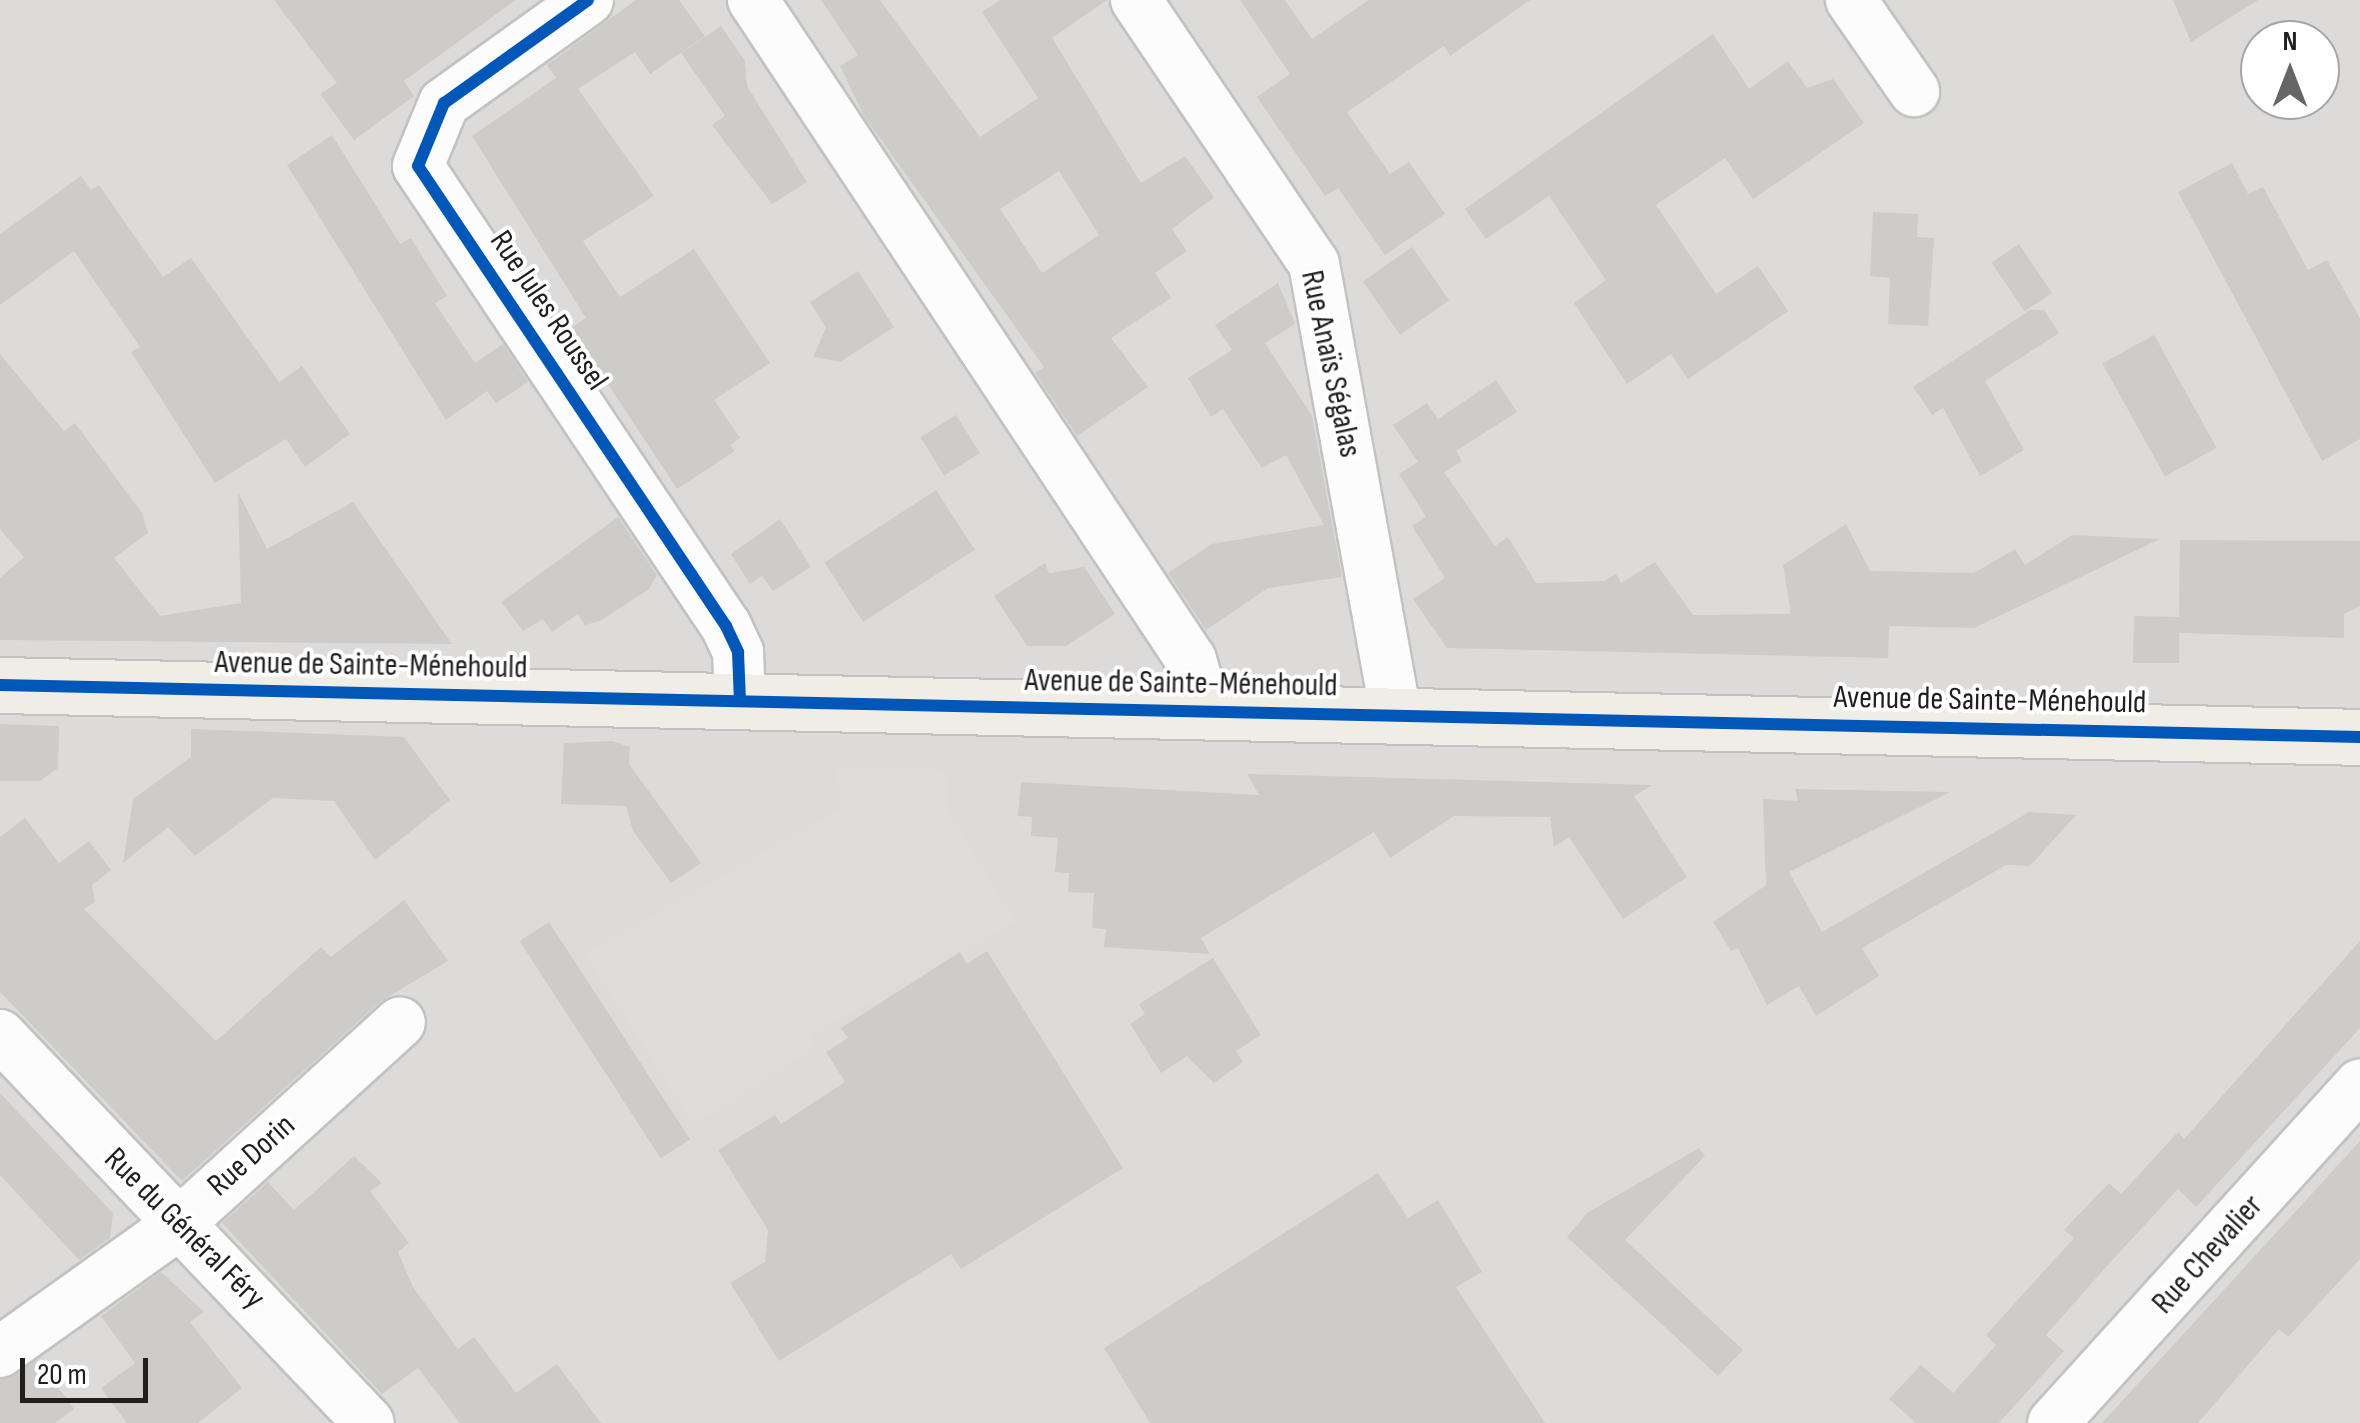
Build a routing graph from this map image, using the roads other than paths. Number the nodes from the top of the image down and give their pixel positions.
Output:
1 (588, 0) edge
2 (753, 0) edge
3 (1136, 0) edge
4 (1851, 0) edge
5 (1914, 91) dead end
6 (0, 685) edge
7 (740, 701) junction
8 (1206, 712) junction
9 (1396, 716) junction
10 (2360, 737) edge
11 (400, 1022) dead end
12 (0, 1034) edge
13 (2360, 1085) edge
14 (175, 1227) junction
15 (0, 1352) edge
16 (369, 1423) edge
17 (2053, 1423) edge

1 - 7 street, Rue Jules Roussel
2 - 8 street
3 - 9 street, Rue Anaïs Ségalas
4 - 5 street
6 - 7 main road, Avenue de Sainte-Ménehould
7 - 8 main road, Avenue de Sainte-Ménehould
8 - 9 main road, Avenue de Sainte-Ménehould
9 - 10 main road, Avenue de Sainte-Ménehould
11 - 14 street, Rue Dorin
12 - 14 street, Rue du Général Féry
13 - 17 street, Rue Chevalier
14 - 15 street, Rue Dorin
14 - 16 street, Rue du Général Féry

